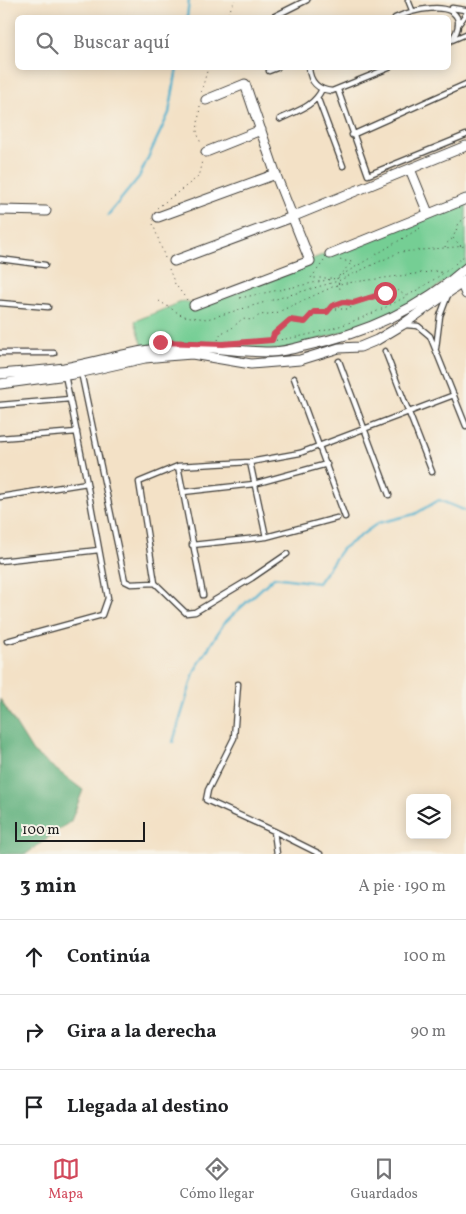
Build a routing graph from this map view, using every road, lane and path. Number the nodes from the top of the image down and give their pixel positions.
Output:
1 (235, 0) edge
2 (308, 0) edge
3 (408, 0) edge
4 (448, 6) junction
5 (412, 10) junction
6 (465, 12) edge
7 (228, 15) edge
8 (276, 15) edge
9 (401, 15) edge
10 (458, 26) junction
11 (466, 34) edge
12 (451, 38) edge
13 (451, 40) edge
14 (208, 70) edge
15 (310, 70) edge
16 (384, 70) edge
17 (466, 84) edge
18 (322, 89) junction
19 (338, 90) junction
20 (202, 99) junction
21 (318, 99) junction
22 (280, 119) dead end
23 (261, 130) junction
24 (352, 135) junction
25 (466, 135) edge
26 (466, 146) edge
27 (203, 153) junction
28 (343, 166) dead end
29 (410, 169) junction
30 (276, 174) junction
31 (466, 199) edge
32 (0, 210) edge
33 (46, 211) dead end
34 (428, 213) junction
35 (154, 217) junction
36 (293, 217) junction
37 (466, 217) edge
38 (427, 224) dead end
39 (453, 238) junction
40 (461, 246) junction
41 (466, 246) edge
42 (445, 247) junction
43 (466, 254) edge
44 (328, 258) junction
45 (0, 259) edge
46 (170, 261) joint
47 (45, 265) dead end
48 (466, 268) edge
49 (169, 269) dead end
50 (443, 274) junction
51 (337, 278) junction
52 (339, 282) junction
53 (464, 282) edge
54 (340, 289) dead end
55 (385, 293) junction
56 (466, 294) edge
57 (448, 295) junction
58 (407, 296) junction
59 (236, 298) dead end
60 (159, 302) dead end
61 (397, 302) junction
62 (0, 303) edge
63 (353, 303) junction
64 (194, 305) joint
65 (48, 307) dead end
66 (330, 309) junction
67 (402, 325) junction
68 (347, 336) junction
69 (272, 340) junction
70 (251, 342) dead end
71 (223, 344) dead end
72 (351, 347) junction
73 (436, 349) junction
74 (386, 350) dead end
75 (238, 351) junction
76 (0, 353) edge
77 (54, 353) dead end
78 (339, 361) dead end
79 (241, 363) junction
80 (81, 372) junction
81 (0, 374) edge
82 (64, 375) junction
83 (294, 378) dead end
84 (0, 384) edge
85 (454, 395) junction
86 (70, 399) junction
87 (0, 405) edge
88 (408, 413) junction
89 (466, 426) edge
90 (363, 430) junction
91 (77, 432) junction
92 (0, 438) edge
93 (318, 447) junction
94 (250, 462) junction
95 (326, 464) junction
96 (178, 466) junction
97 (432, 472) dead end
98 (87, 483) junction
99 (254, 484) junction
100 (183, 492) junction
101 (390, 494) dead end
102 (0, 497) edge
103 (345, 517) dead end
104 (336, 518) dead end
105 (266, 537) junction
106 (192, 545) junction
107 (99, 550) junction
108 (287, 554) dead end
109 (0, 561) edge
110 (155, 583) junction
111 (203, 595) dead end
112 (7, 641) dead end
113 (238, 684) dead end
114 (274, 831) junction
115 (277, 854) edge
116 (320, 854) edge

1 - 7 path
2 - 8 lane
3 - 5 lane
4 - 5 lane
4 - 6 lane
4 - 10 lane
5 - 9 lane
6 - 10 lane
10 - 12 lane
11 - 13 lane
14 - 20 path
15 - 18 lane
16 - 19 lane
17 - 24 lane
18 - 19 lane
18 - 21 lane
19 - 24 lane
20 - 23 street
20 - 27 path
21 - 22 lane
21 - 28 lane
23 - 27 street
23 - 30 street
24 - 25 lane
26 - 29 street
27 - 35 path
29 - 34 street
29 - 36 street
30 - 35 street
30 - 36 street
31 - 34 street
32 - 33 street
34 - 44 street
35 - 46 path
36 - 46 street
36 - 64 street
37 - 39 path
38 - 51 path
39 - 40 path
39 - 42 path
40 - 41 path
40 - 42 path
42 - 52 path
43 - 50 path
44 - 51 path
44 - 51 path
45 - 47 lane
48 - 68 street
49 - 64 path
50 - 52 path
50 - 58 path
51 - 52 path
51 - 59 path
52 - 54 path
52 - 60 path
52 - 71 path
53 - 56 street
53 - 57 street
55 - 58 path
55 - 61 path
55 - 63 path
57 - 67 street
57 - 73 lane
58 - 61 path
61 - 69 path
62 - 65 lane
63 - 66 path
63 - 66 path
66 - 69 path
67 - 72 street
67 - 73 lane
68 - 72 street
68 - 75 street
69 - 70 path
72 - 79 street
73 - 85 lane
74 - 88 lane
75 - 79 street
75 - 81 street
76 - 77 lane
78 - 90 lane
79 - 80 street
80 - 82 street
80 - 110 lane
82 - 84 street
82 - 86 lane
83 - 93 lane
85 - 88 lane
85 - 89 lane
86 - 87 lane
86 - 91 lane
88 - 90 lane
88 - 97 lane
90 - 93 lane
90 - 101 lane
91 - 92 lane
91 - 98 lane
93 - 94 lane
93 - 95 lane
94 - 96 lane
94 - 99 lane
95 - 99 lane
95 - 103 lane
96 - 100 lane
96 - 110 lane
98 - 102 lane
98 - 107 lane
99 - 100 lane
99 - 105 lane
100 - 106 lane
104 - 105 lane
105 - 106 lane
106 - 111 lane
107 - 109 lane
107 - 112 lane
108 - 110 lane
113 - 114 lane
114 - 115 lane
114 - 116 lane

